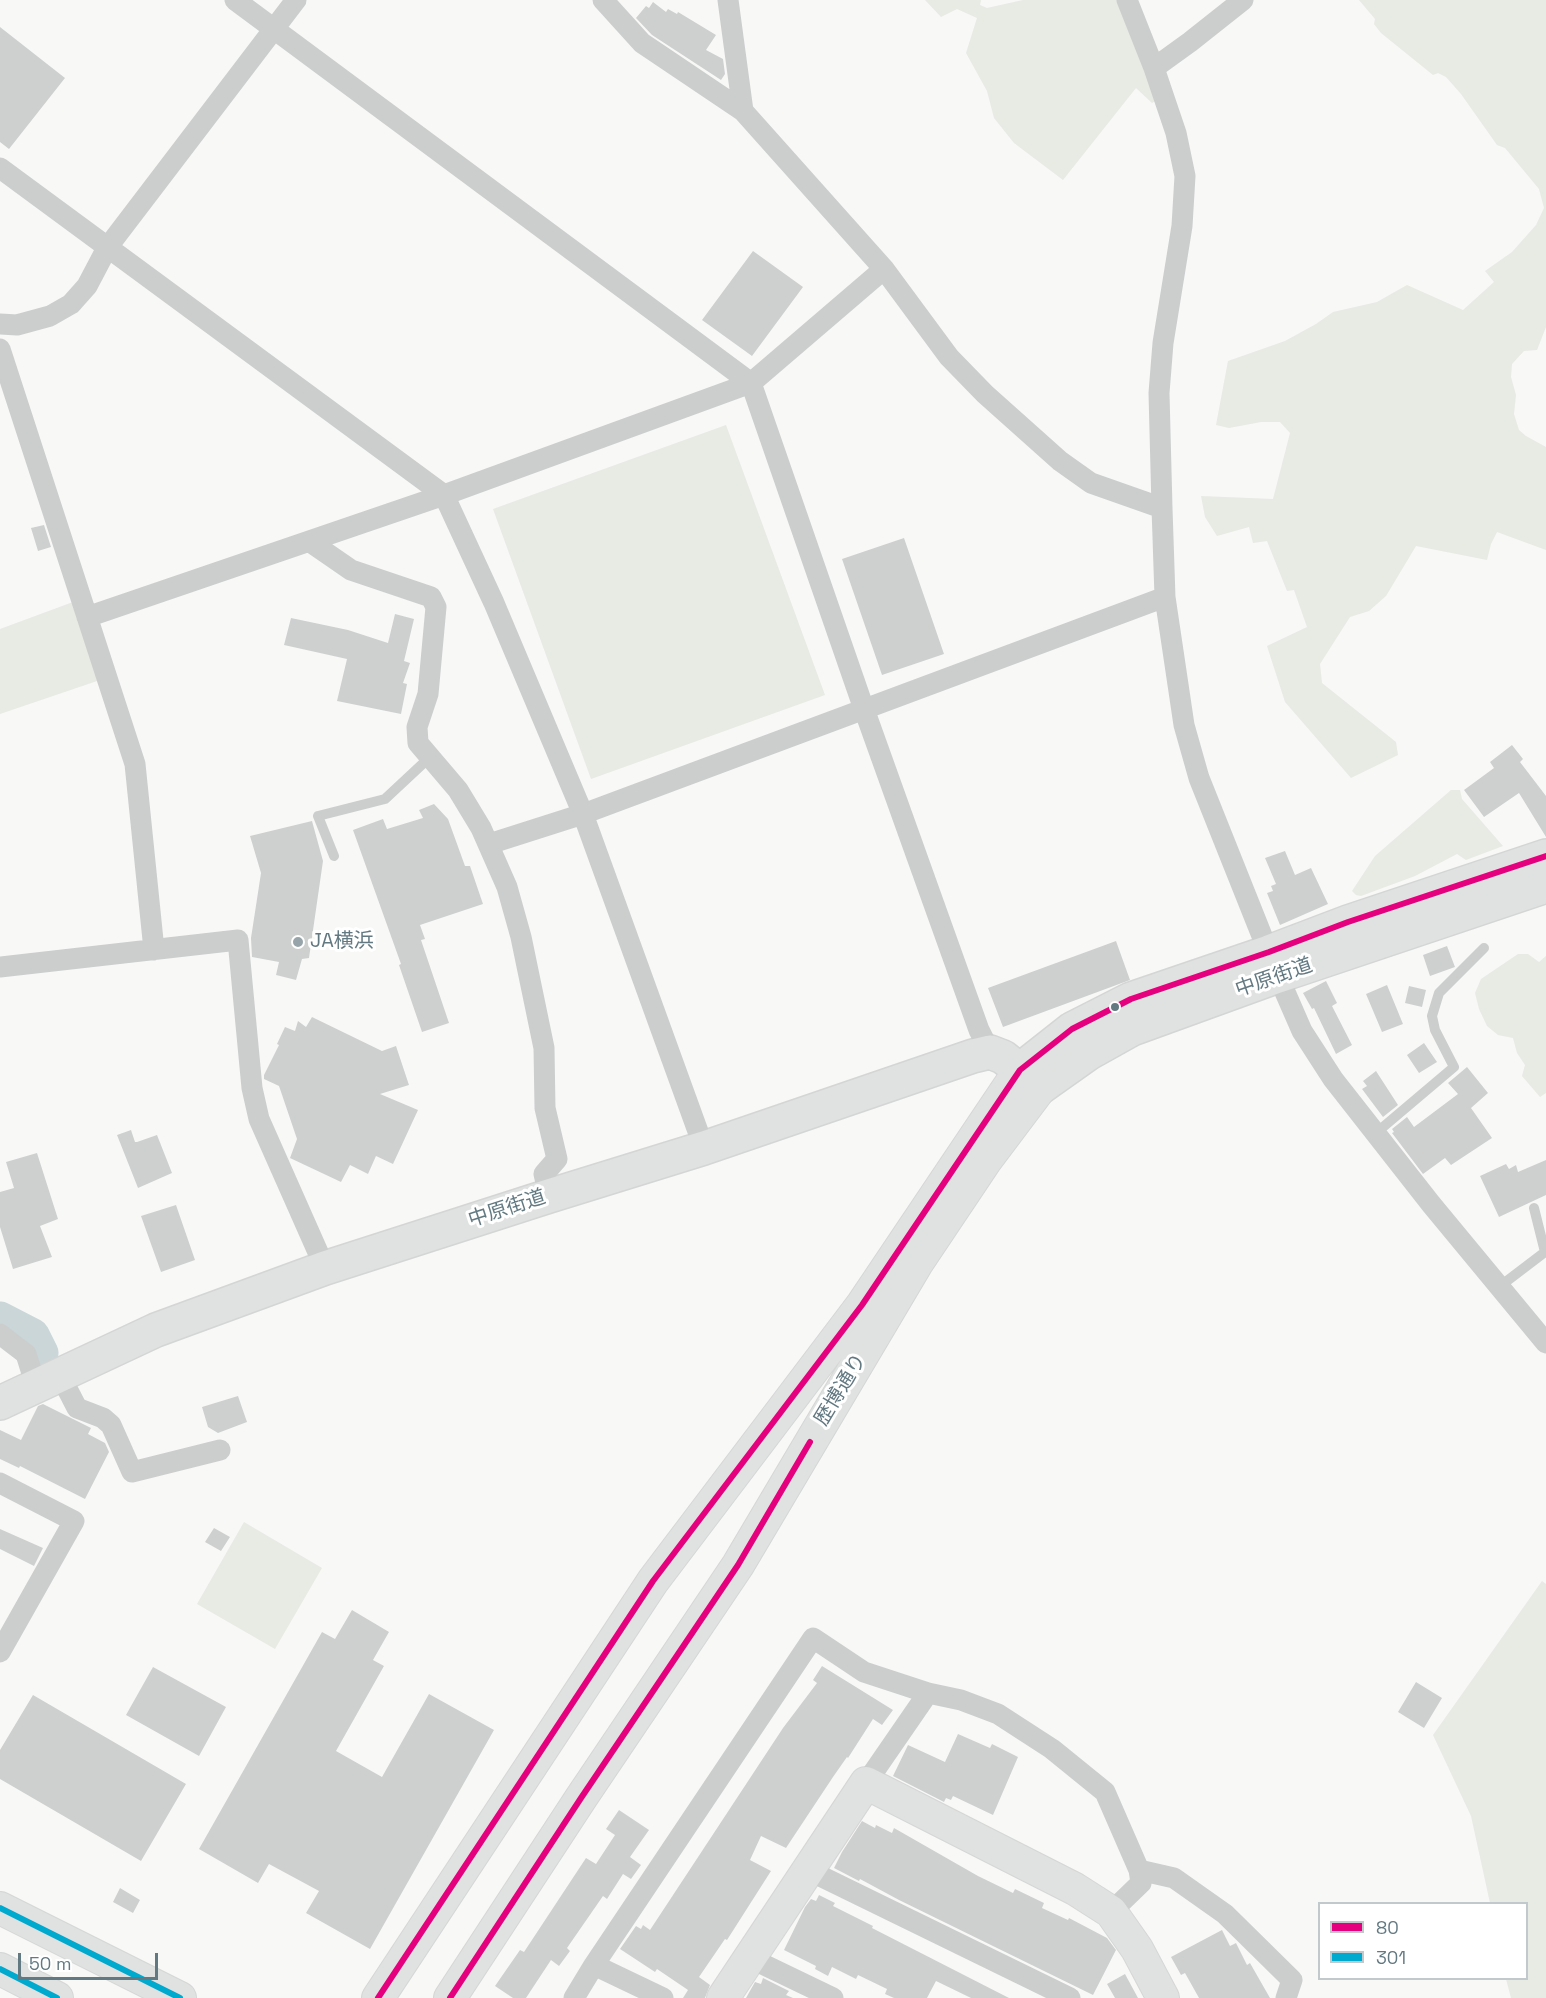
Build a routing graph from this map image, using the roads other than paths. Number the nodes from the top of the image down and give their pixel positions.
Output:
1 (235, 0) edge
2 (296, 0) edge
3 (603, 0) edge
4 (728, 0) edge
5 (1127, 0) edge
6 (1243, 0) edge
7 (274, 29) junction
8 (1154, 68) junction
9 (743, 111) junction
10 (0, 168) edge
11 (107, 248) junction
12 (884, 269) junction
13 (0, 324) edge
14 (0, 348) edge
15 (751, 383) junction
16 (444, 495) junction
17 (1162, 508) junction
18 (309, 542) junction
19 (1165, 597) junction
20 (87, 617) junction
21 (864, 709) junction
22 (430, 757) junction
23 (583, 814) junction
24 (489, 844) junction
25 (334, 856) dead end
26 (1546, 856) edge
27 (1546, 886) edge
28 (1484, 948) dead end
29 (154, 950) junction
30 (1274, 964) junction
31 (0, 967) edge
32 (990, 1052) junction
33 (1030, 1078) junction
34 (1376, 1133) junction
35 (704, 1148) junction
36 (549, 1196) junction
37 (1534, 1208) dead end
38 (325, 1268) junction
39 (1499, 1287) junction
40 (0, 1334) edge
41 (1546, 1343) edge
42 (48, 1381) junction
43 (0, 1403) edge
44 (220, 1450) dead end
45 (0, 1483) edge
46 (2, 1645) edge
47 (928, 1693) junction
48 (866, 1783) junction
49 (808, 1870) junction
50 (1139, 1870) junction
51 (0, 1908) edge
52 (1111, 1911) junction
53 (750, 1958) junction
54 (594, 1965) junction
55 (0, 1969) edge
56 (57, 1998) edge
57 (180, 1998) edge
58 (378, 1998) edge
59 (450, 1998) edge
60 (574, 1998) edge
61 (663, 1998) edge
62 (723, 1998) edge
63 (833, 1998) edge
64 (1070, 1998) edge
65 (1163, 1998) edge
66 (1286, 1998) edge

1 - 7 street
2 - 7 street
3 - 9 street
4 - 9 street
5 - 8 street
6 - 8 street
7 - 11 street
7 - 15 street
8 - 17 street
9 - 12 street
10 - 11 street
11 - 13 street
11 - 16 street
12 - 15 street
12 - 17 street
14 - 20 street
15 - 16 street
15 - 21 street
16 - 18 street
16 - 23 street
17 - 19 street
18 - 20 street
18 - 22 street
19 - 21 street
19 - 30 street
20 - 29 street
21 - 23 street
21 - 32 street
22 - 24 street
22 - 25 lane
23 - 24 street
23 - 35 street
24 - 36 street
26 - 30 main road, 中原街道
27 - 30 main road, 中原街道
28 - 34 lane
29 - 31 street
29 - 38 street
30 - 33 main road, 中原街道
30 - 34 street
32 - 33 main road
32 - 35 main road, 中原街道
33 - 58 street, 歴博通り
33 - 59 street, 歴博通り
34 - 39 street
35 - 36 main road, 中原街道
36 - 38 main road, 中原街道
37 - 39 lane
38 - 42 main road, 中原街道
39 - 41 street
40 - 42 street
42 - 43 main road, 中原街道
42 - 44 street
45 - 46 street
47 - 48 street
47 - 50 street
47 - 54 street
48 - 49 street
48 - 52 street
49 - 53 street
49 - 64 street
50 - 52 street
50 - 66 street
51 - 57 street
52 - 65 street
53 - 62 street
53 - 63 street
54 - 60 street
54 - 61 street
55 - 56 street

